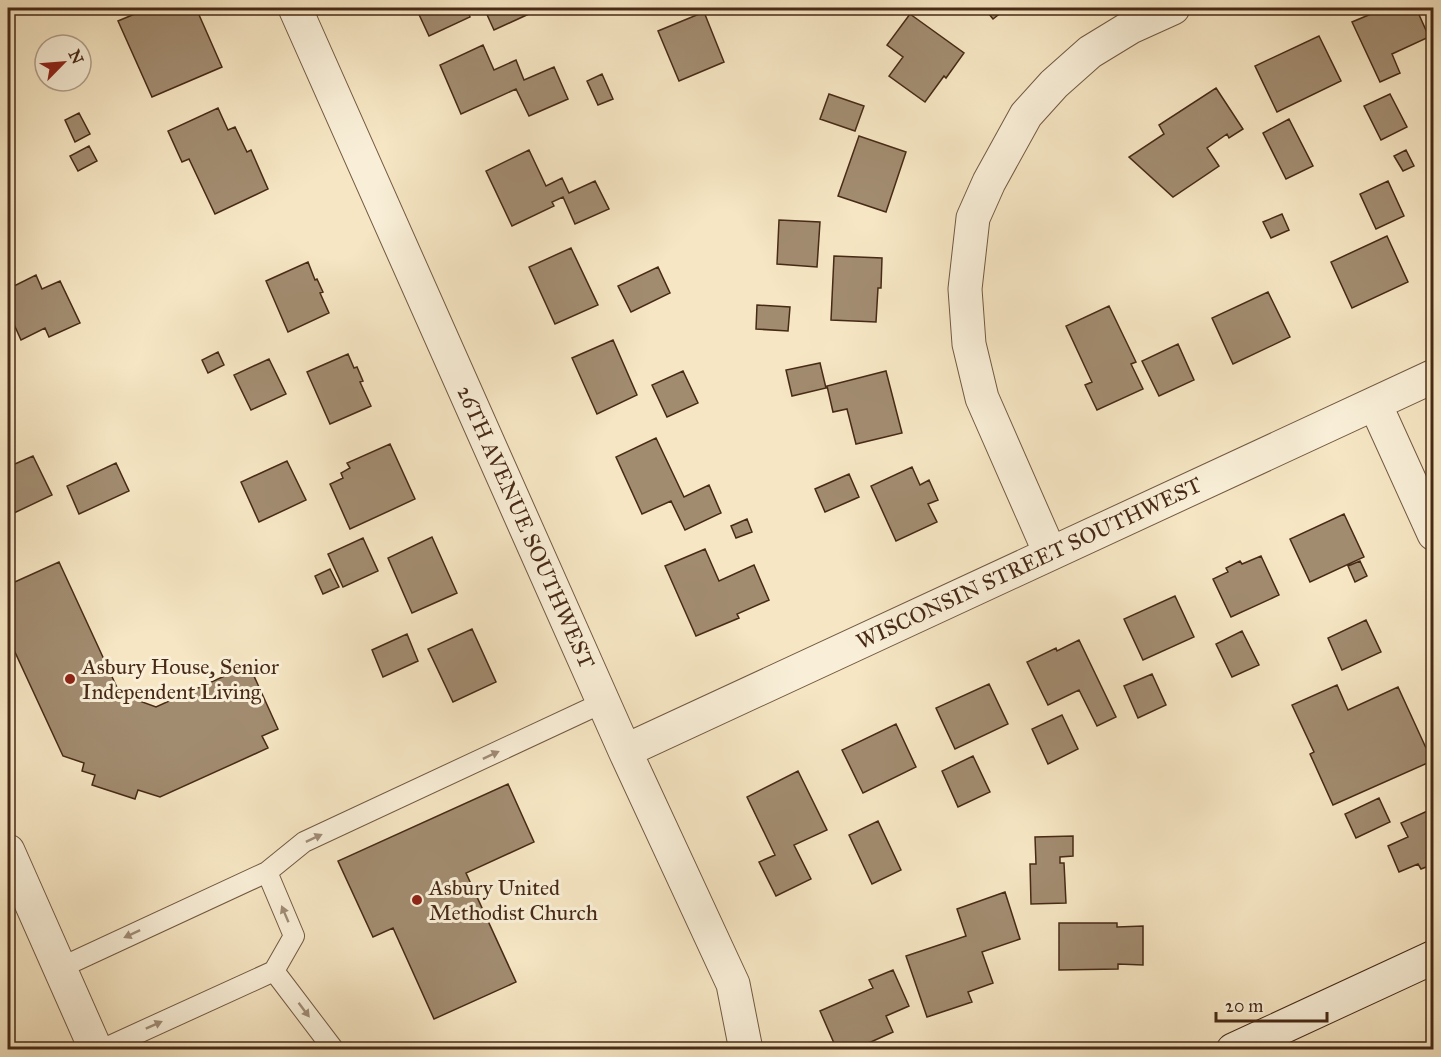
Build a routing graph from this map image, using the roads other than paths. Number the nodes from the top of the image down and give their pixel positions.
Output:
1 (295, 8) edge
2 (1173, 8) edge
3 (1434, 376) edge
4 (1375, 404) junction
5 (1434, 534) edge
6 (1050, 553) junction
7 (604, 702) junction
8 (625, 751) junction
9 (8, 851) edge
10 (267, 872) junction
11 (1434, 957) edge
12 (60, 968) junction
13 (274, 971) junction
14 (96, 1050) edge
15 (101, 1050) edge
16 (334, 1050) edge
17 (746, 1050) edge
18 (1233, 1050) edge

1 - 7 street, 26TH AVENUE SOUTHWEST
2 - 6 street
3 - 4 street, WISCONSIN STREET SOUTHWEST
4 - 5 street
4 - 6 street, WISCONSIN STREET SOUTHWEST
6 - 8 street, WISCONSIN STREET SOUTHWEST
7 - 8 street, 26TH AVENUE SOUTHWEST
10 -> 7 lane
8 - 17 street, 26TH AVENUE SOUTHWEST
9 - 12 street
10 -> 12 lane
13 -> 10 lane
11 - 18 street
12 - 14 street
15 -> 13 lane
13 -> 16 lane

